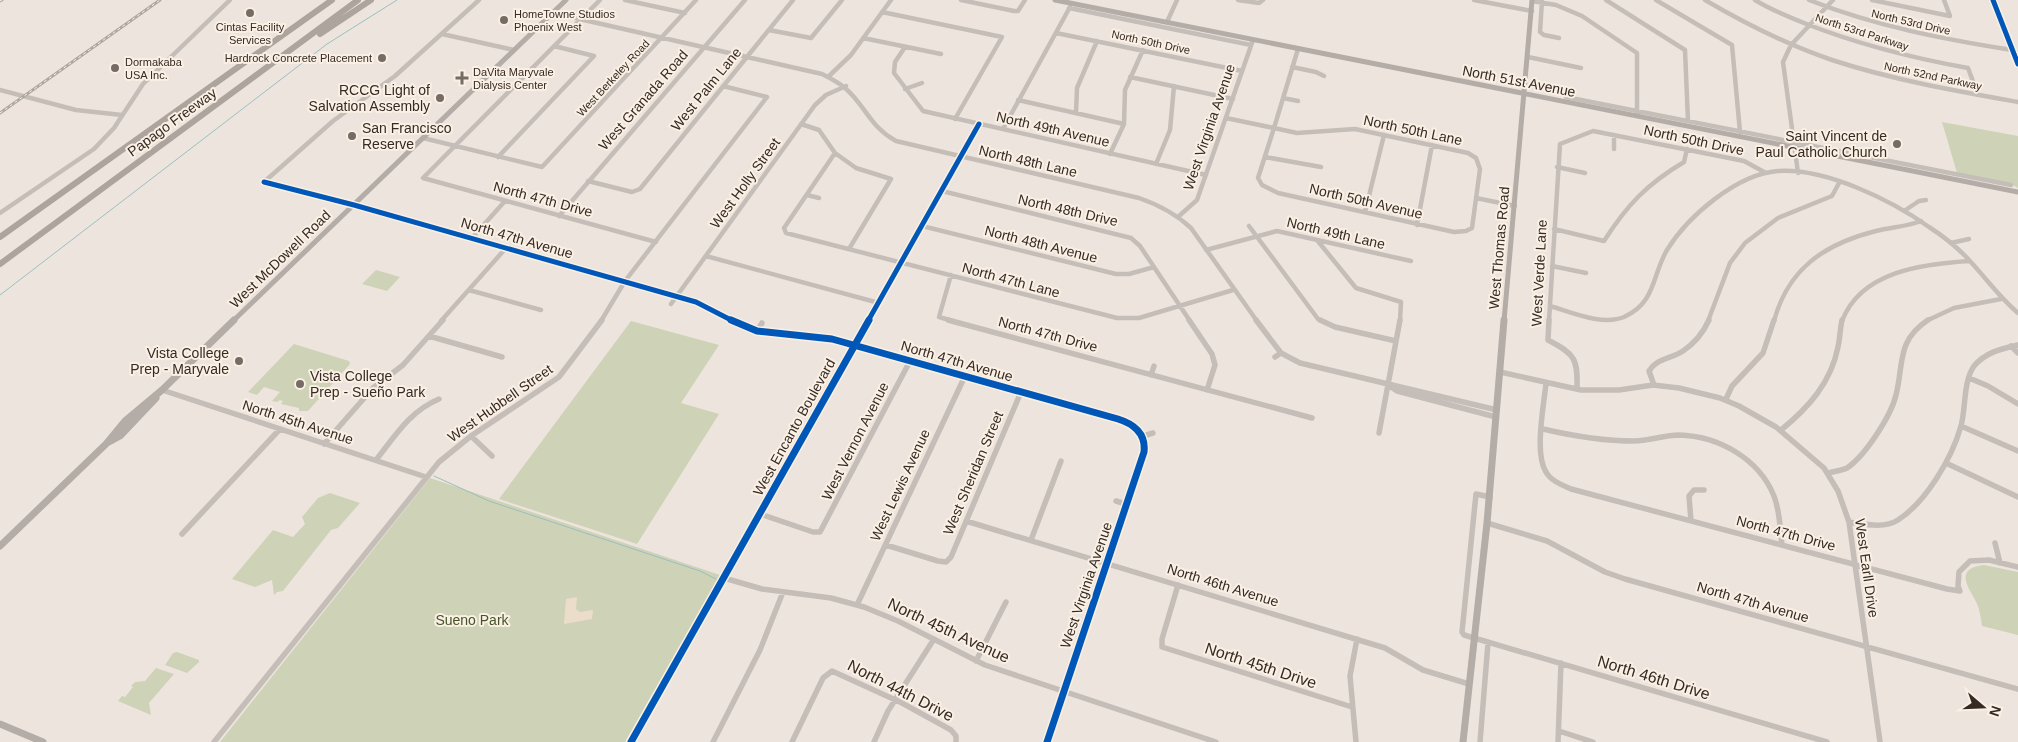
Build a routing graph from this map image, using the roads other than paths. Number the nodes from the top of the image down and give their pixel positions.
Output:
1 (230, 0) edge
2 (325, 0) edge
3 (332, 0) edge
4 (358, 0) edge
5 (371, 0) edge
6 (479, 0) edge
7 (566, 0) edge
8 (600, 0) edge
9 (625, 0) edge
10 (696, 0) edge
11 (745, 0) edge
12 (793, 0) edge
13 (842, 0) edge
14 (890, 0) edge
15 (961, 0) edge
16 (1025, 0) edge
17 (1055, 0) edge
18 (1177, 0) edge
19 (1238, 0) edge
20 (1474, 0) edge
21 (1532, 0) edge
22 (1606, 0) edge
23 (1656, 0) edge
24 (1705, 0) edge
25 (1755, 0) edge
26 (1809, 0) edge
27 (1833, 0) edge
28 (1872, 0) edge
29 (1944, 0) edge
30 (1985, 0) edge
31 (1542, 1) edge
32 (1993, 1) edge
33 (1261, 2) edge
34 (1070, 6) junction
35 (1827, 8) junction
36 (1532, 11) junction
37 (882, 12) junction
38 (552, 13) junction
39 (685, 13) junction
40 (580, 20) junction
41 (1167, 22) junction
42 (1810, 26) junction
43 (769, 30) junction
44 (1056, 33) junction
45 (442, 34) junction
46 (662, 38) junction
47 (863, 38) junction
48 (1559, 38) dead end
49 (1097, 41) junction
50 (1252, 42) junction
51 (1792, 44) junction
52 (554, 46) junction
53 (704, 47) junction
54 (905, 47) junction
55 (1298, 48) junction
56 (514, 50) junction
57 (1143, 50) junction
58 (2012, 50) junction
59 (941, 54) dead end
60 (747, 57) junction
61 (1528, 58) junction
62 (1846, 64) junction
63 (2018, 64) edge
64 (1292, 67) junction
65 (1583, 68) dead end
66 (1843, 69) dead end
67 (1242, 71) junction
68 (829, 76) junction
69 (1324, 76) dead end
70 (223, 77) junction
71 (1130, 77) junction
72 (922, 83) dead end
73 (246, 84) junction
74 (724, 86) junction
75 (846, 86) junction
76 (1174, 86) junction
77 (905, 89) junction
78 (0, 90) edge
79 (1524, 94) junction
80 (1978, 95) junction
81 (1566, 97) dead end
82 (1282, 98) junction
83 (1233, 99) junction
84 (1018, 100) junction
85 (1298, 101) dead end
86 (2018, 102) edge
87 (1076, 113) junction
88 (1637, 114) junction
89 (122, 115) junction
90 (1226, 118) junction
91 (955, 119) junction
92 (1688, 121) junction
93 (800, 124) junction
94 (979, 124) junction
95 (1124, 124) junction
96 (1274, 128) junction
97 (1003, 129) junction
98 (1740, 132) junction
99 (1384, 135) junction
100 (1614, 135) junction
101 (423, 138) junction
102 (1794, 142) junction
103 (1560, 144) joint
104 (1432, 145) junction
105 (453, 146) junction
106 (1614, 149) dead end
107 (1687, 149) junction
108 (1795, 149) junction
109 (835, 153) junction
110 (1110, 154) junction
111 (498, 157) junction
112 (961, 157) junction
113 (1265, 157) junction
114 (1156, 164) junction
115 (1557, 166) junction
116 (1321, 167) dead end
117 (1585, 172) dead end
118 (1798, 172) junction
119 (1766, 173) junction
120 (1206, 175) junction
121 (588, 181) junction
122 (1978, 181) junction
123 (1839, 182) junction
124 (2011, 185) dead end
125 (942, 191) junction
126 (2018, 192) edge
127 (807, 195) junction
128 (819, 198) dead end
129 (1476, 198) junction
130 (1926, 200) dead end
131 (505, 201) junction
132 (354, 205) junction
133 (1515, 206) junction
134 (1904, 211) junction
135 (1365, 212) junction
136 (0, 214) edge
137 (559, 216) junction
138 (1179, 216) junction
139 (1920, 221) junction
140 (1417, 225) junction
141 (922, 226) junction
142 (1249, 226) dead end
143 (1554, 230) junction
144 (1256, 236) junction
145 (0, 237) edge
146 (472, 238) junction
147 (1968, 239) dead end
148 (1317, 240) junction
149 (656, 242) junction
150 (1951, 243) junction
151 (506, 248) junction
152 (849, 249) junction
153 (1206, 250) junction
154 (706, 256) junction
155 (1411, 261) dead end
156 (1969, 261) junction
157 (901, 262) junction
158 (0, 265) edge
159 (1552, 266) junction
160 (1154, 267) junction
161 (1586, 273) dead end
162 (952, 276) junction
163 (625, 281) junction
164 (469, 290) junction
165 (1233, 290) junction
166 (677, 296) junction
167 (2001, 299) junction
168 (879, 302) junction
169 (671, 304) dead end
170 (1180, 306) junction
171 (1550, 306) junction
172 (541, 310) dead end
173 (2018, 312) edge
174 (762, 323) dead end
175 (757, 331) junction
176 (429, 336) junction
177 (1396, 341) junction
178 (2018, 345) edge
179 (854, 346) junction
180 (2011, 346) junction
181 (1281, 353) junction
182 (2018, 353) edge
183 (502, 357) dead end
184 (1275, 357) dead end
185 (910, 361) junction
186 (1154, 366) dead end
187 (1500, 372) junction
188 (1151, 375) junction
189 (965, 376) junction
190 (1969, 378) junction
191 (1546, 383) junction
192 (1654, 385) junction
193 (1388, 386) junction
194 (1577, 389) junction
195 (162, 390) junction
196 (1207, 390) junction
197 (1021, 392) junction
198 (439, 399) dead end
199 (1726, 399) junction
200 (2018, 404) edge
201 (1496, 413) junction
202 (1312, 418) dead end
203 (1961, 426) junction
204 (280, 429) junction
205 (1543, 429) junction
206 (1780, 430) junction
207 (1153, 433) dead end
208 (1379, 433) dead end
209 (471, 436) junction
210 (1143, 436) junction
211 (324, 444) junction
212 (2018, 450) edge
213 (492, 456) dead end
214 (376, 460) junction
215 (1061, 461) dead end
216 (1946, 463) junction
217 (1828, 472) junction
218 (426, 477) junction
219 (1704, 490) dead end
220 (1490, 497) junction
221 (2018, 497) edge
222 (1116, 502) dead end
223 (1126, 504) junction
224 (760, 514) junction
225 (966, 521) junction
226 (1691, 521) junction
227 (1850, 522) junction
228 (1487, 523) junction
229 (182, 534) dead end
230 (1031, 540) junction
231 (1995, 543) dead end
232 (886, 545) junction
233 (1782, 545) junction
234 (0, 546) edge
235 (1107, 563) junction
236 (2000, 563) junction
237 (1854, 564) junction
238 (2018, 568) edge
239 (724, 578) junction
240 (1178, 584) junction
241 (783, 592) junction
242 (1006, 602) dead end
243 (857, 605) junction
244 (1474, 638) junction
245 (934, 639) junction
246 (1357, 639) junction
247 (1488, 643) junction
248 (1867, 647) junction
249 (976, 661) junction
250 (1561, 663) junction
251 (1469, 684) junction
252 (2018, 689) edge
253 (1064, 691) junction
254 (895, 700) junction
255 (1352, 707) junction
256 (0, 724) edge
257 (1559, 731) junction
258 (956, 739) edge
259 (43, 742) edge
260 (214, 742) edge
261 (631, 742) edge
262 (713, 742) edge
263 (792, 742) edge
264 (874, 742) edge
265 (1047, 742) edge
266 (1216, 742) edge
267 (1356, 742) edge
268 (1463, 742) edge
269 (1480, 742) edge
270 (1558, 742) edge
271 (1593, 742) edge
272 (1827, 742) edge
273 (1880, 742) edge

1 - 89 street
2 - 70 highway
3 - 70 highway, Papago Freeway
4 - 73 highway, Papago Freeway
5 - 73 highway
6 - 45 street
7 - 38 main road, West McDowell Road
8 - 40 street
9 - 39 street
10 - 39 street, West Berkeley Road
11 - 53 street, West Granada Road
12 - 43 street, West Palm Lane
13 - 43 street
14 - 37 street
15 - 16 street
17 - 34 main road, North 51st Avenue
18 - 41 street
19 - 33 street
20 - 36 street
21 - 31 street
21 - 36 main road, West Thomas Road
22 - 92 street
23 - 98 street
24 - 51 street, North 52nd Parkway
25 - 42 street, North 53rd Parkway
26 - 35 street, North 53rd Drive
27 - 35 street
28 - 29 street
30 - 32 street
31 - 48 street
31 - 88 street
32 - 58 street
34 - 41 main road, North 51st Avenue
34 - 44 street
34 - 50 street, North 51st Avenue
35 - 42 street
35 - 58 street, North 53rd Drive
36 - 61 main road, West Thomas Road
37 - 47 street
37 - 91 street
38 - 40 street, North 48th Lane
38 - 56 main road, West McDowell Road
39 - 46 street, West Berkeley Road
40 - 46 street, North 48th Lane
40 - 52 street
41 - 50 main road, North 51st Avenue
42 - 51 street
42 - 80 street, North 53rd Parkway
43 - 60 street, West Palm Lane
44 - 49 street, North 50th Drive
44 - 84 street
45 - 56 street
45 - 132 street, North 47th Avenue
46 - 53 street, North 48th Lane
46 - 111 street, West Berkeley Road
47 - 54 street
47 - 68 street
49 - 57 street, North 50th Drive
49 - 87 street
50 - 55 main road, North 51st Avenue
50 - 67 street, West Virginia Avenue
51 - 62 street, North 52nd Parkway
51 - 102 street
52 - 105 street
52 - 111 street
53 - 60 street, North 48th Lane
53 - 121 street, West Granada Road
54 - 59 street
54 - 77 street, North 49th Avenue
55 - 64 street
55 - 79 main road, North 51st Avenue
56 - 101 main road, West McDowell Road
57 - 67 street, North 50th Drive
57 - 71 street
58 - 63 street
60 - 68 street, North 48th Lane
60 - 74 street, West Palm Lane
61 - 65 street
61 - 79 main road, West Thomas Road
62 - 66 street
62 - 80 street, North 52nd Parkway
64 - 69 street
64 - 82 street
67 - 83 street, West Virginia Avenue
68 - 75 street, North 48th Lane
70 - 145 highway, Papago Freeway
71 - 76 street
71 - 95 street
72 - 77 street
73 - 158 highway, Papago Freeway
74 - 121 street, West Palm Lane
74 - 149 street, West Hubbell Street
75 - 93 street, West Holly Street
75 - 112 street, North 48th Lane
76 - 83 street
76 - 114 street
77 - 91 street, North 49th Avenue
78 - 89 street
79 - 88 main road, North 51st Avenue
79 - 133 main road, West Thomas Road
80 - 86 street, North 52nd Parkway
81 - 88 street, North 51st Avenue
82 - 85 street
82 - 96 street
83 - 90 street, West Virginia Avenue
84 - 87 street
84 - 97 street
87 - 95 street
88 - 92 street, North 51st Avenue
88 - 108 main road, North 51st Avenue
89 - 136 street
90 - 96 street, North 50th Lane
90 - 120 street, West Virginia Avenue
91 - 94 street, North 49th Avenue
92 - 98 street, North 51st Avenue
93 - 109 street
93 - 154 street, West Holly Street
94 - 97 street, North 49th Avenue
94 - 112 street, West Encanto Boulevard
95 - 110 street
96 - 99 street, North 50th Lane
96 - 113 street
97 - 110 street, North 49th Avenue
98 - 102 street, North 51st Avenue
99 - 104 street, North 50th Lane
99 - 135 street
100 - 103 street, North 50th Drive
100 - 106 street
100 - 107 street, North 50th Drive
101 - 105 street
101 - 132 main road, West McDowell Road
102 - 108 street
102 - 122 street, North 51st Avenue
103 - 115 street, West Verde Lane
104 - 129 street, North 50th Lane
104 - 140 street
105 - 111 street
105 - 131 street, North 47th Drive
107 - 119 street, North 50th Drive
107 - 143 street
108 - 118 street
108 - 122 main road, North 51st Avenue
109 - 127 street
109 - 152 street
110 - 114 street, North 49th Avenue
112 - 125 street, West Encanto Boulevard
112 - 138 street, North 48th Lane
113 - 116 street
113 - 135 street, North 50th Avenue
114 - 120 street, North 49th Avenue
115 - 117 street
115 - 143 street, West Verde Lane
118 - 119 street
118 - 123 street
119 - 171 street
120 - 138 street, West Virginia Avenue
121 - 137 street, West Granada Road
122 - 124 street, North 51st Avenue
122 - 126 main road, North 51st Avenue
123 - 134 street
123 - 192 street
125 - 141 street, West Encanto Boulevard
125 - 160 street, North 48th Drive
127 - 128 street
127 - 152 street, North 47th Lane
129 - 133 street
129 - 140 street, North 50th Avenue
130 - 134 street
131 - 137 street, North 47th Drive
131 - 146 street
132 - 146 street, North 47th Avenue
132 - 195 main road, West McDowell Road
133 - 187 main road, West Thomas Road
134 - 139 street
135 - 140 street, North 50th Avenue
137 - 149 street, North 47th Drive
138 - 153 street, North 48th Lane
139 - 150 street
139 - 199 street
141 - 157 street, West Encanto Boulevard
141 - 160 street, North 48th Avenue
142 - 144 street
143 - 159 street, West Verde Lane
144 - 148 street, North 49th Lane
144 - 153 street, North 49th Lane
144 - 177 street
146 - 151 street, North 47th Avenue
147 - 150 street
148 - 155 street, North 49th Lane
148 - 177 street
149 - 163 street, West Hubbell Street
150 - 156 street
151 - 163 street, North 47th Avenue
151 - 164 street
152 - 157 street, North 47th Lane
153 - 165 street, North 48th Lane
154 - 166 street, West Holly Street
154 - 168 street
156 - 167 street
156 - 206 street
157 - 162 street, North 47th Lane
157 - 168 street, West Encanto Boulevard
159 - 161 street
159 - 171 street, West Verde Lane
160 - 170 street, North 48th Drive
162 - 170 street, North 47th Lane
162 - 188 street, North 47th Drive
163 - 166 street, North 47th Avenue
163 - 209 street, West Hubbell Street
164 - 172 street
164 - 176 street
165 - 170 street, North 47th Lane
165 - 181 street, North 48th Lane
166 - 169 street, West Holly Street
166 - 175 street, North 47th Avenue
167 - 173 street
167 - 217 street
168 - 179 street, West Encanto Boulevard
170 - 196 street, North 48th Drive
171 - 194 street, West Verde Lane
174 - 175 street
175 - 179 street, North 47th Avenue
176 - 183 street
176 - 211 street
177 - 193 street
178 - 180 street
179 - 185 street, North 47th Avenue
179 - 224 street, West Encanto Boulevard
180 - 182 street
180 - 190 street
181 - 184 street
181 - 193 street, North 48th Lane
185 - 189 street, North 47th Avenue
185 - 224 street, West Vernon Avenue
186 - 188 street
187 - 191 street
187 - 201 main road, West Thomas Road
188 - 196 street, North 47th Drive
189 - 197 street, North 47th Avenue
189 - 232 street, West Lewis Avenue
190 - 200 street
190 - 203 street
191 - 194 street
191 - 205 street
192 - 194 street
192 - 199 street
193 - 201 street, North 48th Lane
193 - 208 street
195 - 204 street, North 45th Avenue
195 - 234 main road, West McDowell Road
196 - 202 street, North 47th Drive
197 - 210 street, North 47th Avenue
197 - 225 street, West Sheridan Street
198 - 214 street
199 - 206 street
201 - 220 main road, West Thomas Road
203 - 212 street
203 - 216 street
204 - 211 street, North 45th Avenue
204 - 229 street
205 - 226 street, North 47th Drive
205 - 233 street
206 - 217 street, West Earll Drive
207 - 210 street
209 - 213 street
209 - 218 street, West Hubbell Street
210 - 223 street, West Virginia Avenue
211 - 214 street, North 45th Avenue
214 - 218 street, North 45th Avenue
215 - 230 street
216 - 221 street
216 - 227 street
217 - 227 street, West Earll Drive
218 - 260 street, West Hubbell Street
219 - 226 street
220 - 228 main road, West Thomas Road
220 - 244 street
222 - 223 street
223 - 235 street, West Virginia Avenue
224 - 239 street, West Encanto Boulevard
225 - 230 street, North 46th Avenue
225 - 232 street, West Sheridan Street
226 - 233 street, North 47th Drive
227 - 237 street, West Earll Drive
228 - 244 main road, West Thomas Road
228 - 248 street, North 47th Avenue
230 - 235 street, North 46th Avenue
231 - 236 street
232 - 243 street, West Lewis Avenue
233 - 237 street, North 47th Drive
235 - 240 street, North 46th Avenue
235 - 253 street, West Virginia Avenue
236 - 237 street, North 47th Drive
236 - 238 street, North 47th Drive
237 - 248 street, West Earll Drive
239 - 241 street, North 45th Avenue
239 - 261 street, West Encanto Boulevard
240 - 246 street, North 46th Avenue
240 - 255 street, North 45th Drive
241 - 243 street, North 45th Avenue
241 - 262 street
242 - 249 street
243 - 245 street, North 45th Avenue
244 - 247 street, North 46th Drive
244 - 251 main road, West Thomas Road
245 - 249 street, North 45th Avenue
245 - 254 street
246 - 251 street, North 46th Avenue
246 - 255 street
247 - 250 street, North 46th Drive
247 - 269 street
248 - 252 street, North 47th Avenue
248 - 273 street, West Earll Drive
249 - 253 street, North 45th Avenue
250 - 257 street
250 - 272 street, North 46th Drive
251 - 268 main road, West Thomas Road
253 - 265 street, West Virginia Avenue
253 - 266 street, North 45th Avenue
254 - 258 street, North 44th Drive
254 - 263 street, North 44th Drive
254 - 264 street
255 - 267 street
256 - 259 main road
257 - 270 street
257 - 271 street

